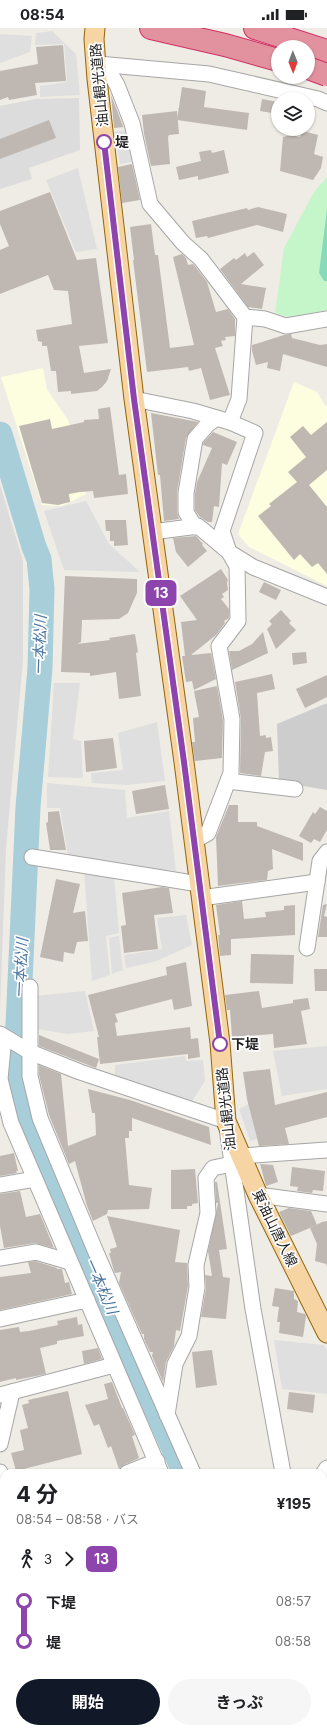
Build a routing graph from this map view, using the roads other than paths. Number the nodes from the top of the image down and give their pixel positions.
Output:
1 (95, 28) edge
2 (151, 28) edge
3 (171, 28) edge
4 (255, 28) edge
5 (265, 28) edge
6 (320, 44) edge
7 (327, 51) edge
8 (271, 57) edge
9 (271, 57) edge
10 (96, 71) junction
11 (315, 71) edge
12 (327, 75) edge
13 (327, 103) edge
14 (245, 317) junction
15 (327, 319) edge
16 (134, 399) junction
17 (224, 420) junction
18 (195, 527) junction
19 (152, 532) junction
20 (229, 552) junction
21 (327, 598) edge
22 (228, 781) junction
23 (295, 789) dead end
24 (194, 841) junction
25 (327, 852) edge
26 (32, 857) dead end
27 (317, 882) junction
28 (200, 891) junction
29 (307, 948) dead end
30 (30, 988) dead end
31 (5, 1037) edge
32 (28, 1051) junction
33 (226, 1121) junction
34 (327, 1150) edge
35 (237, 1160) junction
36 (35, 1178) junction
37 (0, 1184) edge
38 (258, 1195) junction
39 (327, 1204) edge
40 (0, 1258) edge
41 (70, 1262) junction
42 (87, 1300) junction
43 (0, 1319) edge
44 (327, 1333) edge
45 (114, 1365) junction
46 (6, 1394) edge
47 (167, 1415) junction
48 (0, 1444) edge
49 (159, 1467) edge
50 (148, 1469) edge
51 (191, 1469) edge
52 (282, 1469) edge

1 - 10 main road, 油山観光道路
2 - 8 highway
3 - 9 highway
4 - 7 highway
5 - 6 highway
10 - 13 street
10 - 14 street
10 - 16 main road, 油山観光道路
11 - 12 highway, bridge
14 - 15 street
14 - 17 street
16 - 17 street
16 - 19 main road, 油山観光道路
17 - 18 street
17 - 20 street
18 - 19 street
18 - 20 street
19 - 24 main road, 油山観光道路
20 - 21 street
20 - 22 street
22 - 23 street
22 - 24 street
24 - 28 main road, 油山観光道路
25 - 27 street
26 - 28 street
27 - 28 street
27 - 29 street
28 - 33 main road, 油山観光道路
30 - 32 street
31 - 32 street
31 - 36 street
32 - 33 street
32 - 47 street
33 - 35 main road, 東油山唐人線
34 - 35 street
35 - 38 main road, 東油山唐人線
35 - 47 street
35 - 52 street, 油山観光道路
36 - 37 street
36 - 41 street
38 - 39 street
38 - 44 main road, 東油山唐人線
40 - 41 street
41 - 42 street
42 - 43 street
42 - 45 street
45 - 46 street
45 - 49 street
46 - 48 street
47 - 51 street
49 - 50 street

